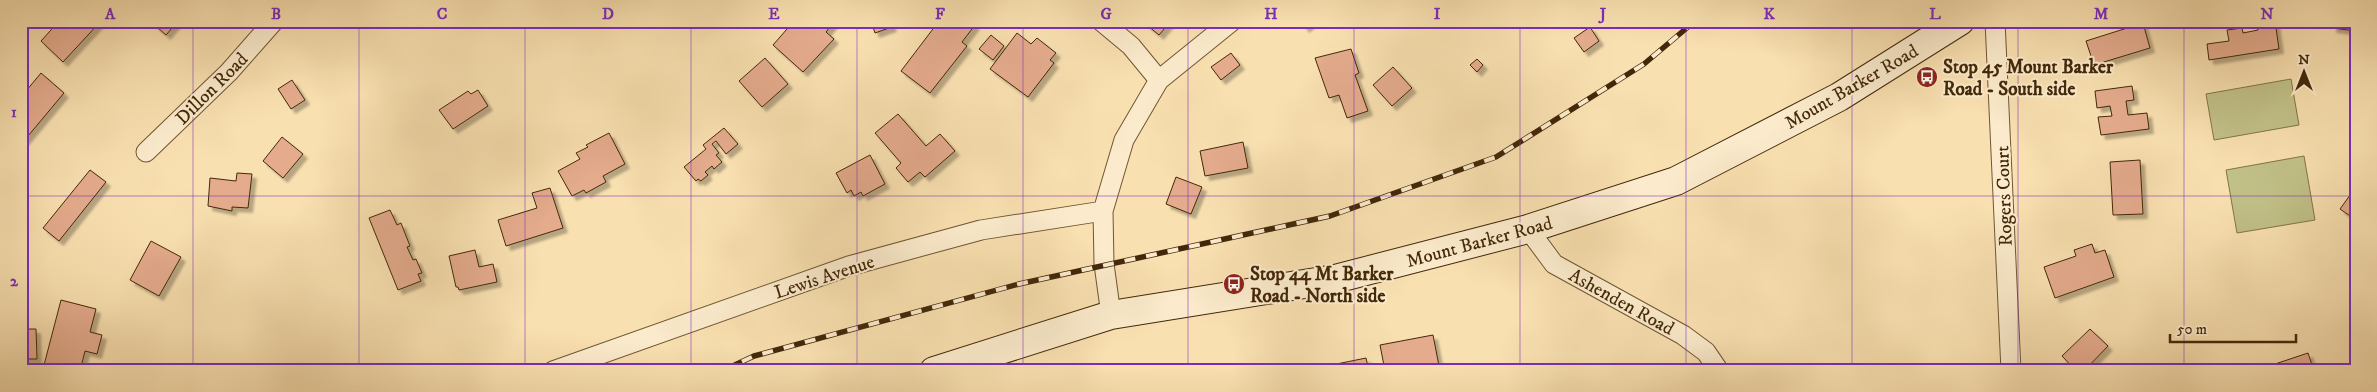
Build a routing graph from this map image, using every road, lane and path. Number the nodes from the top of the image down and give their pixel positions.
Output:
1 (274, 21) edge
2 (1101, 21) edge
3 (1232, 21) edge
4 (1960, 21) edge
5 (1994, 21) edge
6 (1159, 80) junction
7 (146, 152) dead end
8 (1103, 212) junction
9 (1528, 229) junction
10 (1111, 315) junction
11 (553, 371) edge
12 (934, 371) edge
13 (1718, 371) edge
14 (2011, 371) edge

1 - 7 street, Dillon Road
2 - 6 street
3 - 6 street
4 - 9 main road, Mount Barker Road
5 - 14 street, Rogers Court
6 - 8 street
8 - 10 street
8 - 11 street, Lewis Avenue
9 - 10 main road, Mount Barker Road
9 - 13 street, Ashenden Road
10 - 12 main road, Mount Barker Road

